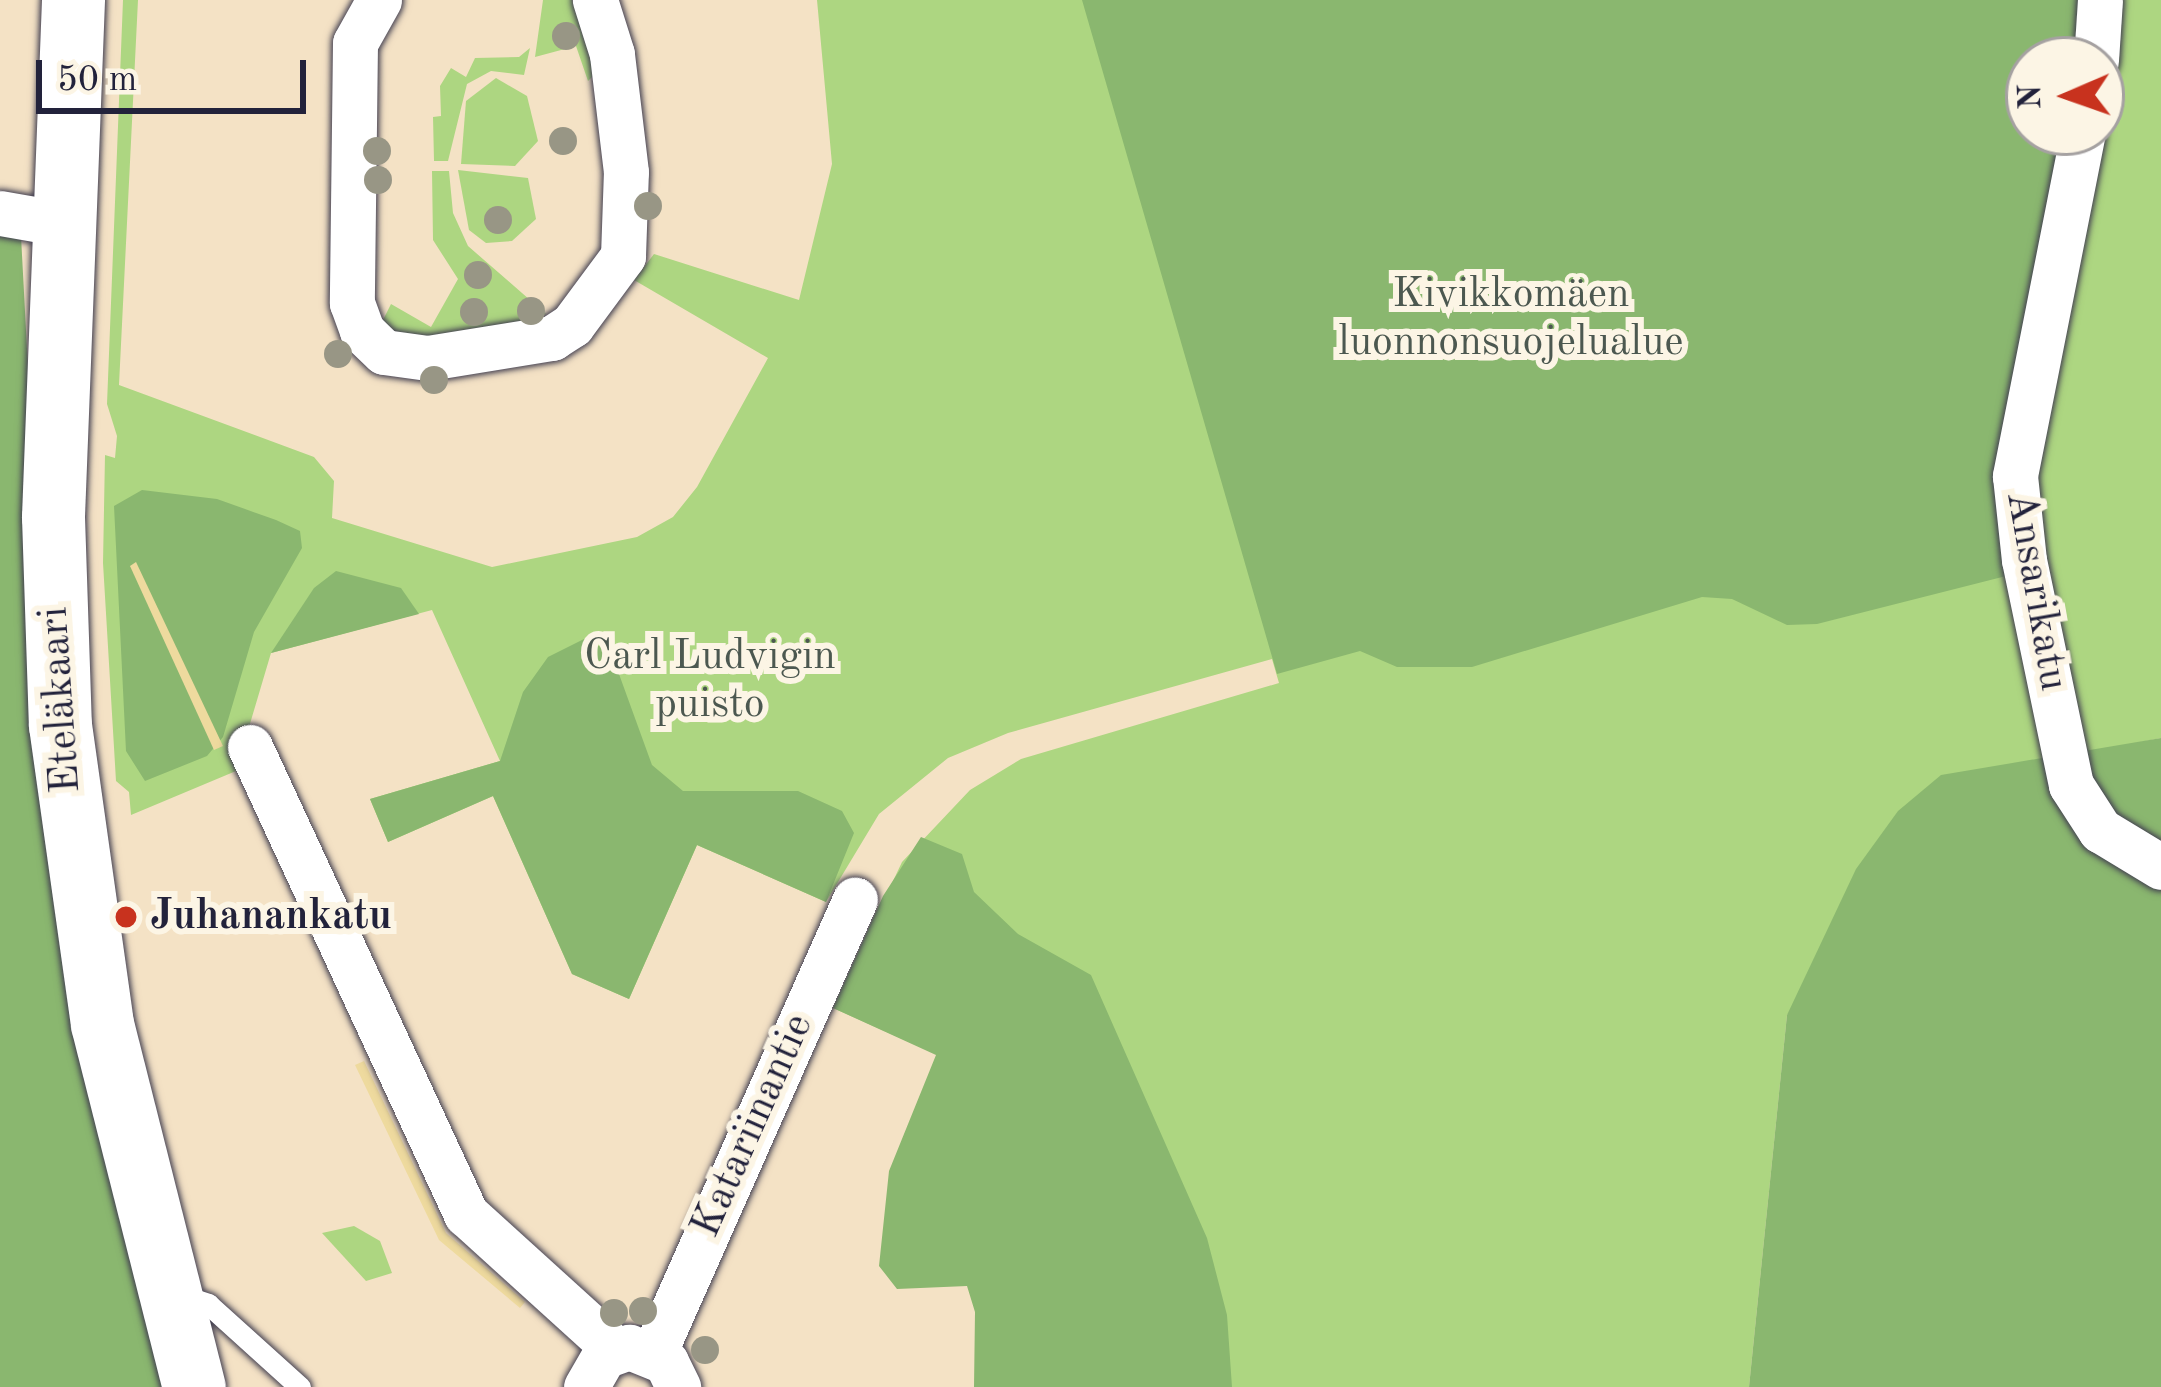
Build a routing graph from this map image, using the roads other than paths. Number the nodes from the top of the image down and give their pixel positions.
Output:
1 (73, 0) edge
2 (379, 0) edge
3 (595, 0) edge
4 (2100, 0) edge
5 (2098, 36) edge
6 (2078, 156) edge
7 (0, 213) edge
8 (63, 224) junction
9 (250, 747) dead end
10 (2161, 867) edge
11 (855, 900) dead end
12 (165, 1289) junction
13 (649, 1363) edge
14 (194, 1387) edge
15 (301, 1387) edge
16 (586, 1387) edge

1 - 8 main road, Eteläkaari
2 - 3 street
4 - 5 street
6 - 10 street, Ansarikatu
7 - 8 street
8 - 12 main road, Eteläkaari
9 - 13 street
11 - 13 street, Katariinantie
12 - 14 main road, Eteläkaari
12 - 15 lane
13 - 16 street

